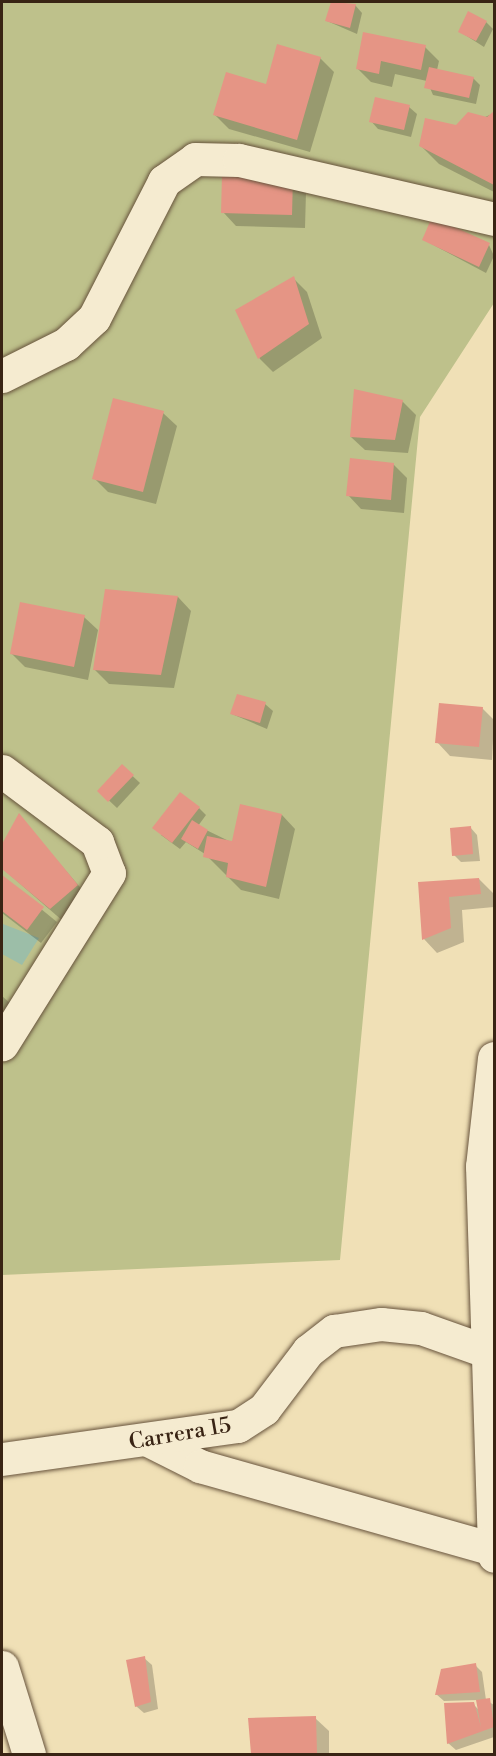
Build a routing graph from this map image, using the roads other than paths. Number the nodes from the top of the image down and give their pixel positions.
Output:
1 (495, 219) edge
2 (2, 376) edge
3 (2, 771) edge
4 (2, 1044) edge
5 (495, 1058) edge
6 (493, 1354) edge
7 (150, 1441) junction
8 (2, 1460) edge
9 (494, 1549) edge
10 (495, 1556) edge
11 (2, 1667) edge
12 (29, 1755) edge

1 - 2 street
3 - 4 street
5 - 6 street
6 - 7 street, Carrera 15
6 - 9 street
7 - 8 street, Carrera 15
7 - 9 street
9 - 10 street
11 - 12 street

